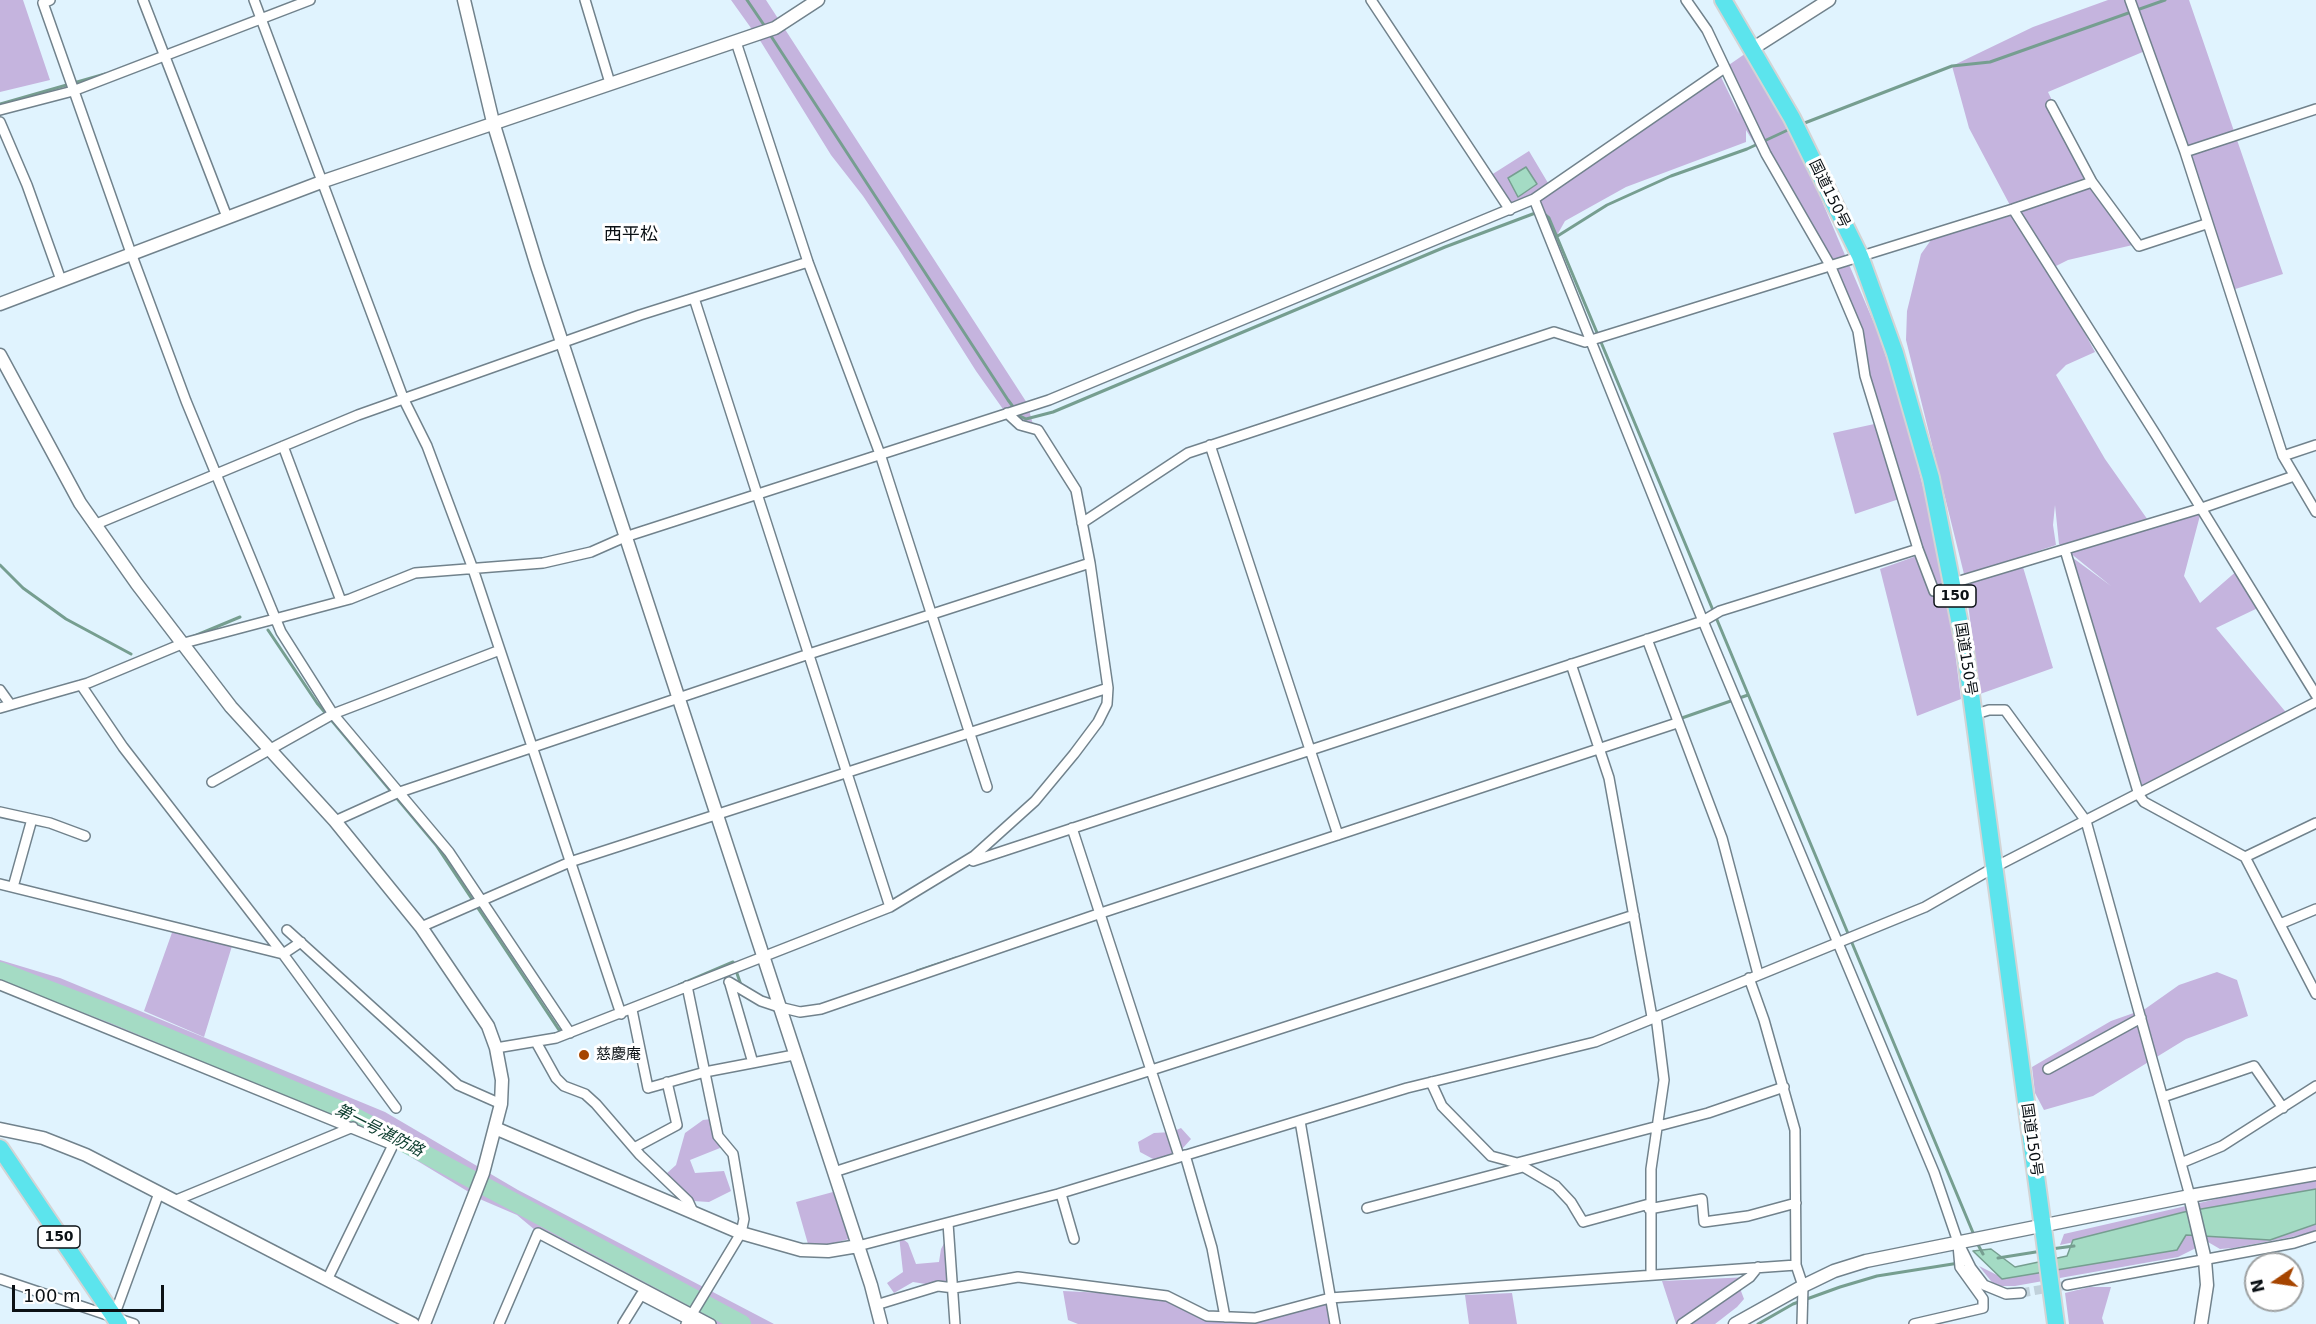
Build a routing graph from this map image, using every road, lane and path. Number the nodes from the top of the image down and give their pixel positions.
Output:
1 (50, 0) edge
2 (143, 0) edge
3 (254, 0) edge
4 (310, 0) edge
5 (464, 0) edge
6 (585, 0) edge
7 (818, 0) edge
8 (1371, 0) edge
9 (1686, 0) edge
10 (1723, 0) edge
11 (1829, 0) edge
12 (2130, 0) edge
13 (261, 18) junction
14 (736, 42) junction
15 (1752, 49) junction
16 (165, 55) junction
17 (1723, 69) junction
18 (610, 83) junction
19 (73, 91) junction
20 (2051, 105) dead end
21 (2316, 109) edge
22 (0, 110) edge
23 (0, 122) edge
24 (493, 122) junction
25 (2185, 152) junction
26 (324, 181) junction
27 (2092, 182) junction
28 (1535, 203) junction
29 (2013, 209) junction
30 (1510, 210) junction
31 (227, 217) junction
32 (2206, 224) junction
33 (131, 253) junction
34 (1860, 256) junction
35 (808, 262) junction
36 (1830, 266) junction
37 (62, 280) junction
38 (694, 298) junction
39 (0, 304) edge
40 (1590, 340) junction
41 (562, 342) junction
42 (0, 355) edge
43 (404, 400) junction
44 (1007, 413) junction
45 (2316, 445) edge
46 (283, 446) junction
47 (1210, 446) junction
48 (880, 454) junction
49 (2283, 456) junction
50 (216, 474) junction
51 (2294, 476) junction
52 (757, 494) junction
53 (2202, 508) junction
54 (2316, 512) edge
55 (1082, 523) junction
56 (94, 525) junction
57 (625, 537) junction
58 (1918, 549) junction
59 (2065, 550) junction
60 (1090, 563) junction
61 (473, 569) junction
62 (1953, 585) junction
63 (341, 601) junction
64 (932, 614) junction
65 (275, 618) junction
66 (1703, 621) junction
67 (1647, 639) junction
68 (184, 643) junction
69 (500, 650) junction
70 (809, 654) junction
71 (1571, 664) junction
72 (81, 685) junction
73 (1108, 688) junction
74 (0, 690) edge
75 (2316, 695) edge
76 (677, 698) junction
77 (2316, 702) edge
78 (10, 704) junction
79 (0, 708) edge
80 (333, 714) junction
81 (1973, 715) junction
82 (1677, 723) junction
83 (969, 732) junction
84 (532, 747) junction
85 (1599, 748) junction
86 (267, 749) junction
87 (1310, 750) junction
88 (848, 772) junction
89 (212, 782) dead end
90 (987, 787) dead end
91 (397, 794) junction
92 (2139, 795) junction
93 (0, 812) edge
94 (716, 815) junction
95 (32, 819) junction
96 (2086, 820) junction
97 (335, 821) junction
98 (2316, 823) edge
99 (1072, 828) junction
100 (1338, 835) junction
101 (85, 836) dead end
102 (2245, 857) junction
103 (570, 862) junction
104 (962, 864) junction
105 (1995, 867) junction
106 (0, 884) edge
107 (13, 887) junction
108 (476, 902) junction
109 (890, 907) junction
110 (2316, 909) edge
111 (1101, 913) junction
112 (1634, 915) junction
113 (2280, 924) junction
114 (421, 927) junction
115 (287, 930) dead end
116 (1838, 941) junction
117 (301, 942) junction
118 (283, 954) junction
119 (763, 956) junction
120 (726, 970) junction
121 (1758, 974) junction
122 (1749, 978) junction
123 (729, 982) junction
124 (2314, 984) edge
125 (0, 985) edge
126 (687, 986) junction
127 (2316, 994) edge
128 (779, 1007) junction
129 (632, 1010) junction
130 (621, 1014) junction
131 (1654, 1016) junction
132 (2141, 1018) junction
133 (569, 1030) junction
134 (536, 1042) junction
135 (496, 1048) junction
136 (794, 1055) junction
137 (753, 1063) junction
138 (1152, 1068) junction
139 (2048, 1070) dead end
140 (705, 1072) junction
141 (667, 1082) junction
142 (1431, 1082) junction
143 (2316, 1086) edge
144 (1784, 1087) junction
145 (2163, 1096) junction
146 (501, 1104) junction
147 (396, 1108) dead end
148 (2283, 1108) junction
149 (1300, 1120) junction
150 (1657, 1125) junction
151 (353, 1127) junction
152 (495, 1128) junction
153 (0, 1130) edge
154 (0, 1148) edge
155 (634, 1148) junction
156 (1182, 1156) junction
157 (2181, 1163) junction
158 (1520, 1165) junction
159 (834, 1172) junction
160 (2316, 1174) edge
161 (159, 1193) junction
162 (1061, 1194) junction
163 (2191, 1200) junction
164 (174, 1201) junction
165 (1796, 1203) junction
166 (1649, 1206) junction
167 (1367, 1208) dead end
168 (694, 1214) junction
169 (948, 1223) junction
170 (2043, 1230) junction
171 (741, 1233) junction
172 (2316, 1236) edge
173 (1074, 1239) dead end
174 (1961, 1242) junction
175 (858, 1246) junction
176 (2205, 1260) junction
177 (1796, 1264) junction
178 (1758, 1267) junction
179 (1651, 1275) junction
180 (0, 1279) edge
181 (327, 1280) junction
182 (2067, 1285) tunnel mouth
183 (1803, 1286) junction
184 (954, 1288) junction
185 (2021, 1293) tunnel mouth
186 (1330, 1298) junction
187 (876, 1305) junction
188 (1226, 1317) junction
189 (692, 1319) edge
190 (115, 1321) edge
191 (134, 1324) edge
192 (413, 1324) edge
193 (424, 1324) edge
194 (499, 1324) edge
195 (623, 1324) edge
196 (711, 1324) edge
197 (881, 1324) edge
198 (955, 1324) edge
199 (1335, 1324) edge
200 (1682, 1324) edge
201 (1735, 1324) edge
202 (1802, 1324) edge
203 (1914, 1324) edge
204 (2056, 1324) edge
205 (2201, 1324) edge

1 - 19 street
2 - 16 street
3 - 13 street
4 - 13 street
5 - 24 street
6 - 18 street
7 - 14 street
8 - 30 street
9 - 17 street
10 - 15 highway, 国道150号 / 150
11 - 15 street
12 - 25 street
13 - 16 street
13 - 26 street
14 - 18 street
14 - 35 street
15 - 34 highway, 国道150号 / 150
16 - 19 street
16 - 31 street
17 - 28 street
17 - 36 street
18 - 24 street
19 - 22 street
19 - 33 street
20 - 27 street
21 - 25 street
23 - 37 street
24 - 26 street
24 - 41 street
25 - 32 street
26 - 31 street
26 - 43 street
27 - 29 street
27 - 32 street
28 - 30 street
28 - 40 street
29 - 34 street
29 - 53 street
30 - 44 street
31 - 33 street
32 - 49 street
33 - 37 street
33 - 50 street
34 - 36 street
34 - 62 highway, 国道150号 / 150
35 - 38 street
35 - 48 street
36 - 40 street
36 - 58 street
37 - 39 street
38 - 41 street
38 - 52 street
40 - 47 street
40 - 66 street
41 - 43 street
41 - 57 street
42 - 56 street
43 - 46 street
43 - 61 street
44 - 48 street
44 - 55 street
45 - 49 street
46 - 50 street
46 - 63 street
47 - 55 street
47 - 87 street
48 - 52 street
48 - 64 street
49 - 51 street
50 - 56 street
50 - 65 street
51 - 53 street
51 - 54 street
52 - 57 street
52 - 70 street
53 - 59 street
53 - 75 street
55 - 60 street
56 - 68 street
57 - 61 street
57 - 76 street
58 - 62 street
58 - 66 street
59 - 62 street
59 - 92 street
60 - 64 street
60 - 73 street
61 - 63 street
61 - 69 street
62 - 81 highway, 国道150号 / 150
63 - 65 street
64 - 70 street
64 - 83 street
65 - 68 street
65 - 80 street
66 - 67 street
66 - 116 street
67 - 71 street
67 - 82 street
68 - 72 street
68 - 86 street
69 - 80 street
69 - 84 street
70 - 76 street
70 - 88 street
71 - 85 street
71 - 87 street
72 - 78 street
72 - 118 street
73 - 83 street
73 - 104 street
74 - 78 street
76 - 84 street
76 - 94 street
77 - 92 street
78 - 79 street
80 - 86 street
80 - 91 street
81 - 96 street
81 - 105 highway, 国道150号 / 150
82 - 85 street
82 - 121 street
83 - 88 street
83 - 90 street
84 - 91 street
84 - 103 street
85 - 100 street
85 - 112 street
86 - 89 street
86 - 97 street
87 - 99 street
87 - 100 street
88 - 94 street
88 - 109 street
91 - 97 street
91 - 108 street
92 - 96 street
92 - 102 street
93 - 95 street
94 - 103 street
94 - 119 street
95 - 101 street
95 - 107 street
96 - 105 street
96 - 132 street
97 - 114 street
98 - 102 street
99 - 104 street
99 - 111 street
100 - 111 street
102 - 113 street
103 - 108 street
103 - 130 street
104 - 109 street
105 - 116 street
105 - 170 highway, 国道150号 / 150
106 - 107 street
107 - 118 street
108 - 114 street
108 - 133 street
109 - 119 street
110 - 113 street
111 - 128 street
111 - 138 street
112 - 131 street
112 - 138 street
113 - 124 street
114 - 135 street
115 - 117 street
116 - 121 street
116 - 174 street
117 - 118 street
117 - 146 street
118 - 147 street
119 - 120 street
119 - 128 street
120 - 123 street
120 - 126 street
121 - 122 street
122 - 131 street
122 - 144 street
123 - 128 street
123 - 137 street
124 - 127 street
125 - 151 street
126 - 129 street
126 - 140 street
128 - 136 street
129 - 130 street
129 - 141 street
130 - 133 street
131 - 142 street
131 - 150 street
132 - 139 street
132 - 145 street
133 - 134 street
134 - 135 street
134 - 155 street
135 - 146 street
136 - 137 street
136 - 159 street
137 - 140 street
138 - 156 street
138 - 159 street
140 - 141 street
140 - 171 street
141 - 155 street
142 - 149 street
142 - 158 street
143 - 148 street
144 - 150 street
144 - 165 street
145 - 148 street
145 - 157 street
146 - 152 street
148 - 157 street
149 - 156 street
149 - 186 street
150 - 158 street
150 - 166 street
151 - 164 street
151 - 181 street
152 - 168 street
152 - 193 street
153 - 161 street
154 - 190 highway, 150
155 - 168 street
156 - 162 street
156 - 188 street
157 - 163 street
158 - 166 street
158 - 167 street
159 - 175 street
160 - 163 street
161 - 164 street
161 - 190 street
162 - 169 street
162 - 173 street
163 - 170 street
163 - 176 street
164 - 181 street
165 - 166 street
165 - 177 street
166 - 179 street
168 - 171 street
169 - 175 street
169 - 184 street
170 - 174 street
170 - 204 highway, 国道150号 / 150
171 - 175 street
171 - 189 street
172 - 176 street
174 - 183 street
174 - 185 street
174 - 203 street
175 - 187 street
176 - 182 street
176 - 205 street
177 - 178 street
177 - 183 street
178 - 179 street
178 - 200 street
179 - 186 street
180 - 190 street
181 - 192 street
183 - 201 street
183 - 202 street
184 - 187 street
184 - 188 street
184 - 198 street
186 - 188 street
186 - 199 street
187 - 197 street
189 - 194 street
189 - 195 street
189 - 196 street
190 - 191 street

